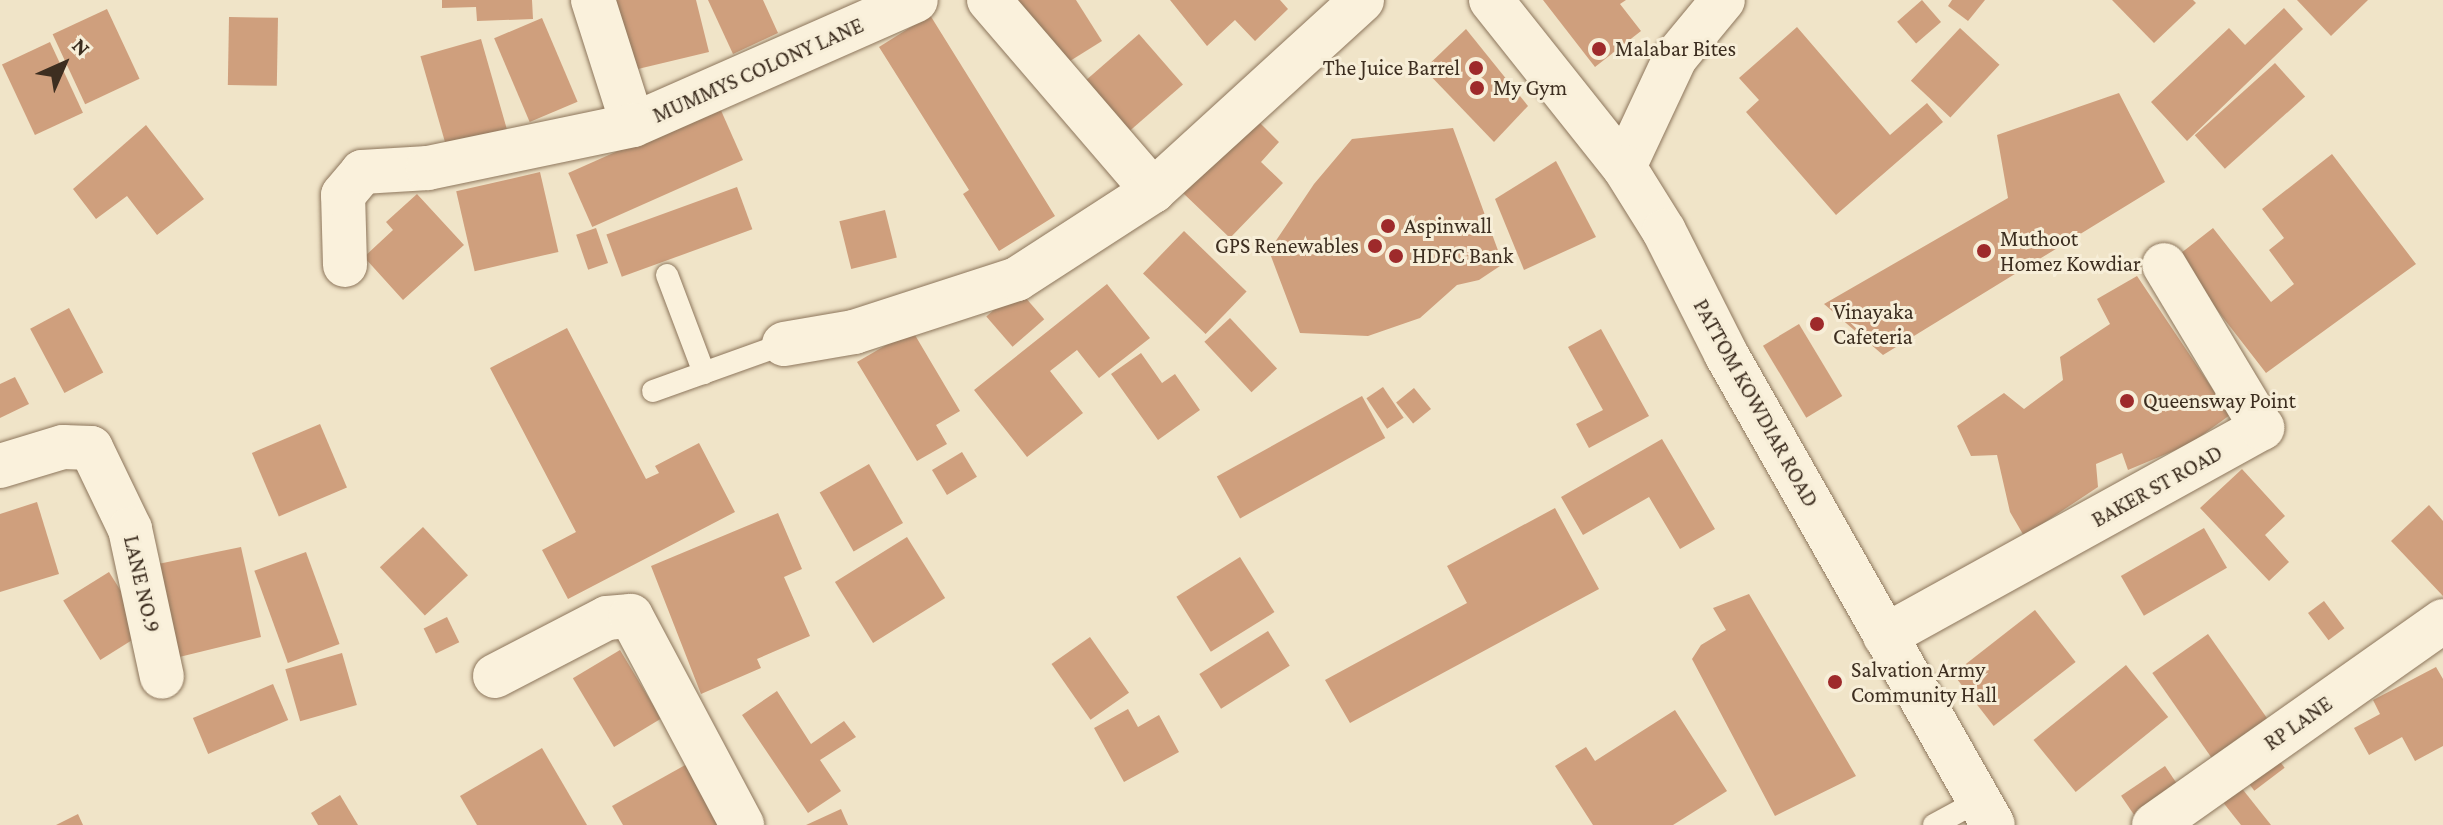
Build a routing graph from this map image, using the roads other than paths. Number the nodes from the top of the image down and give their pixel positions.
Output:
1 (593, 0) edge
2 (916, 0) edge
3 (989, 0) edge
4 (1362, 0) edge
5 (1491, 0) edge
6 (1723, 0) edge
7 (633, 125) junction
8 (1624, 167) junction
9 (1153, 191) junction
10 (345, 265) dead end
11 (2164, 265) dead end
12 (667, 275) dead end
13 (784, 344) joint
14 (704, 373) junction
15 (653, 391) dead end
16 (0, 466) edge
17 (2443, 621) edge
18 (1885, 636) junction
19 (495, 676) dead end
20 (162, 677) dead end
21 (1985, 813) edge
22 (742, 825) edge
23 (1934, 825) edge
24 (2154, 825) edge

1 - 7 street, MUMMYS COLONY LANE
2 - 7 street, MUMMYS COLONY LANE
3 - 9 street
4 - 9 street
5 - 8 street, PATTOM KOWDIAR ROAD
6 - 8 street
7 - 10 street
8 - 18 street, PATTOM KOWDIAR ROAD
9 - 13 street
11 - 18 street, BAKER ST ROAD
12 - 14 lane
13 - 14 lane
14 - 15 lane
16 - 20 street, LANE NO.9
17 - 24 street, RP LANE
18 - 21 street, PATTOM KOWDIAR ROAD
19 - 22 street
21 - 23 lane

